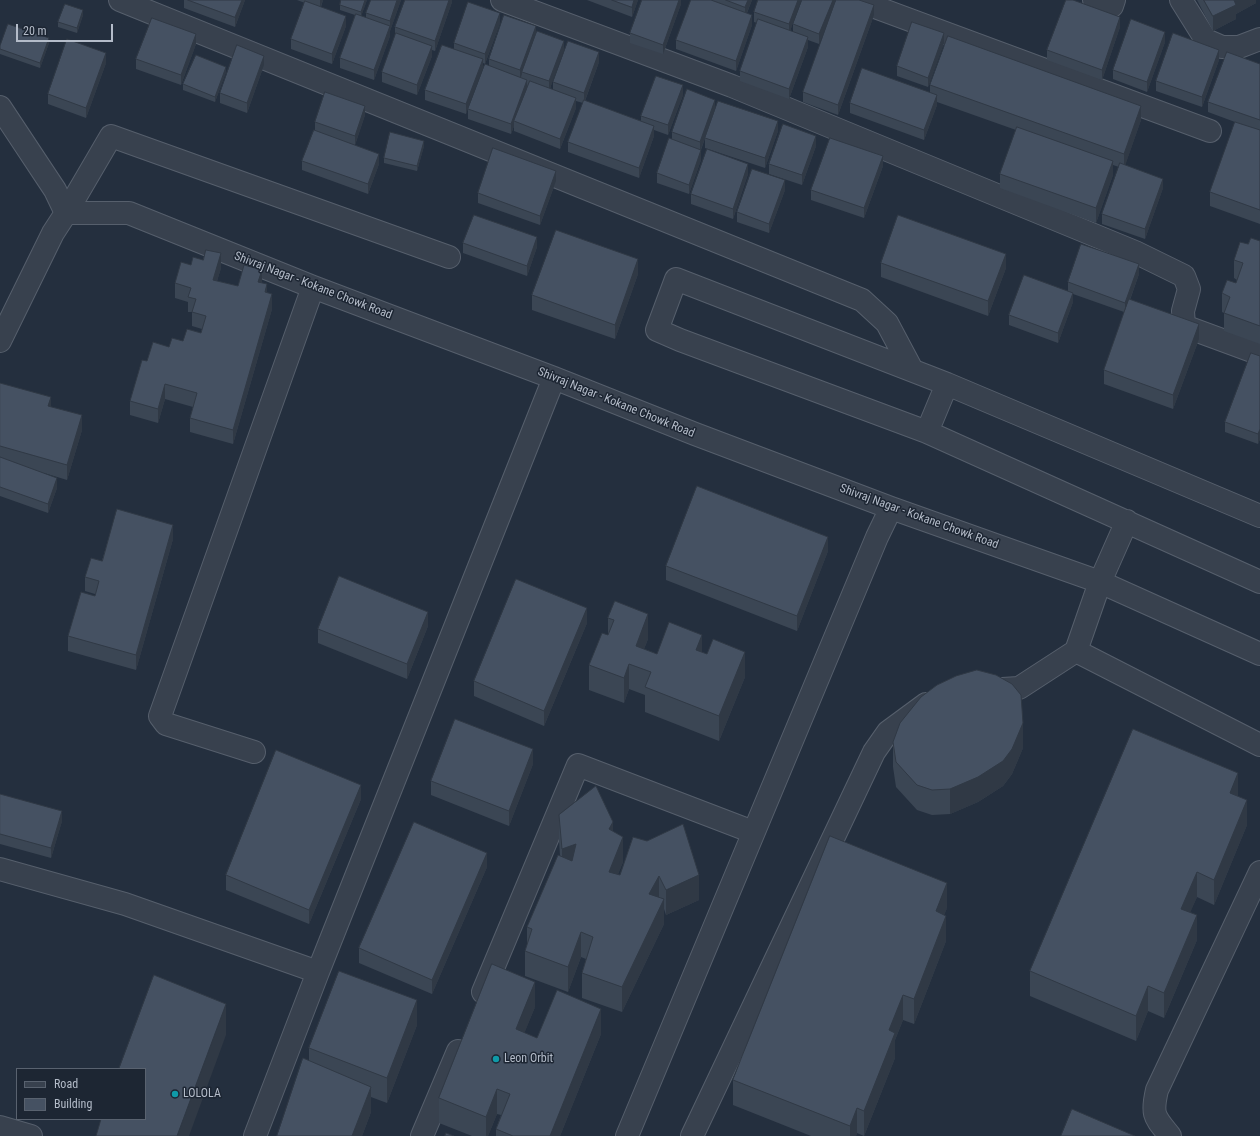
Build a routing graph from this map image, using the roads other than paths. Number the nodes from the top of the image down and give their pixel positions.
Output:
1 (120, 0) edge
2 (502, 0) edge
3 (856, 0) edge
4 (1094, 0) edge
5 (1114, 0) edge
6 (1181, 0) edge
7 (1260, 39) edge
8 (0, 107) edge
9 (1210, 131) dead end
10 (66, 213) junction
11 (449, 257) dead end
12 (313, 288) junction
13 (0, 341) edge
14 (1260, 354) edge
15 (912, 370) junction
16 (554, 378) junction
17 (947, 384) junction
18 (927, 432) junction
19 (891, 508) junction
20 (1260, 516) edge
21 (1127, 521) junction
22 (1100, 582) junction
23 (1260, 582) edge
24 (1076, 651) junction
25 (1260, 654) edge
26 (969, 691) edge
27 (947, 694) edge
28 (1260, 745) edge
29 (254, 752) dead end
30 (753, 832) junction
31 (0, 869) edge
32 (1260, 872) edge
33 (318, 972) junction
34 (475, 1012) edge
35 (465, 1034) edge
36 (0, 1127) edge
37 (31, 1136) edge
38 (255, 1136) edge
39 (422, 1136) edge
40 (627, 1136) edge
41 (692, 1136) edge
42 (1170, 1136) edge

1 - 15 street
2 - 14 street
3 - 9 street
4 - 5 street
6 - 7 street
8 - 10 street
10 - 11 street
10 - 12 street, Shivraj Nagar - Kokane Chowk Road
10 - 13 street
12 - 16 street, Shivraj Nagar - Kokane Chowk Road
12 - 29 street
15 - 17 street
15 - 18 street
16 - 19 street, Shivraj Nagar - Kokane Chowk Road
16 - 33 street
17 - 18 street
17 - 20 street
18 - 21 street
19 - 22 street, Shivraj Nagar - Kokane Chowk Road
19 - 30 street
21 - 22 street
21 - 23 street
22 - 24 street
22 - 25 street, Shivraj Nagar - Kokane Chowk Road
24 - 26 street
24 - 28 street
27 - 41 street
30 - 34 street
30 - 40 street
31 - 33 street
32 - 42 street
33 - 38 street
35 - 39 street
36 - 37 street

